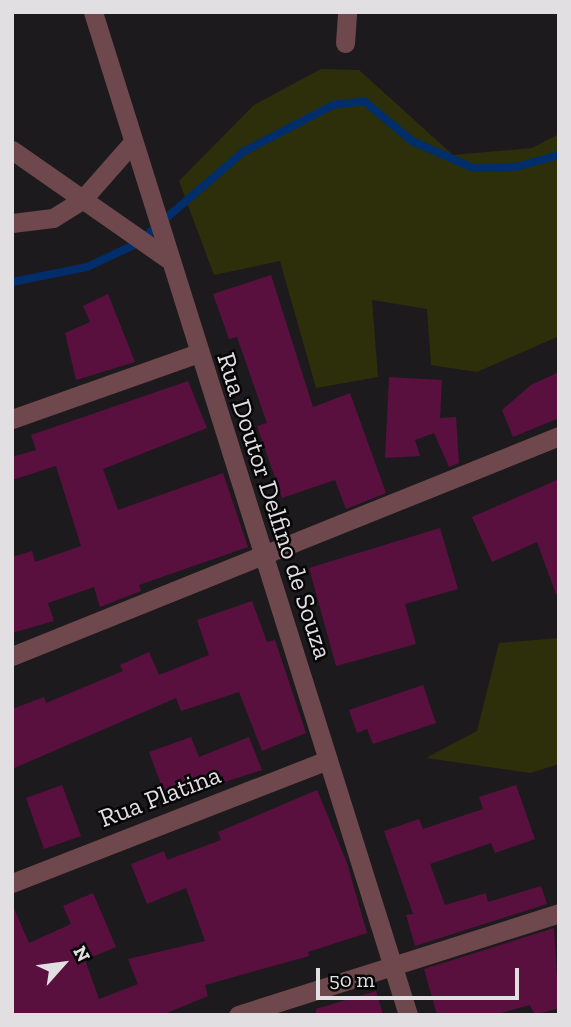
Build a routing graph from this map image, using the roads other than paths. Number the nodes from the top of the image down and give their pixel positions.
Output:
1 (93, 12) edge
2 (348, 12) edge
3 (345, 43) dead end
4 (132, 143) junction
5 (12, 150) edge
6 (82, 200) junction
7 (12, 223) edge
8 (167, 258) junction
9 (198, 353) junction
10 (12, 419) edge
11 (559, 436) edge
12 (263, 556) junction
13 (12, 656) edge
14 (328, 760) junction
15 (12, 883) edge
16 (559, 913) edge
17 (394, 961) junction
18 (238, 1015) edge
19 (408, 1015) edge

1 - 4 street, Rua Doutor Delfino de Souza
2 - 3 street
4 - 6 street
4 - 8 street, Rua Doutor Delfino de Souza
5 - 6 street
6 - 7 street
6 - 8 street
8 - 9 street, Rua Doutor Delfino de Souza
9 - 10 street
9 - 12 street, Rua Doutor Delfino de Souza
11 - 12 street
12 - 13 street
12 - 14 street, Rua Doutor Delfino de Souza
14 - 15 street, Rua Platina
14 - 17 street, Rua Doutor Delfino de Souza
16 - 17 street
17 - 18 street
17 - 19 street, Rua Doutor Delfino de Souza

